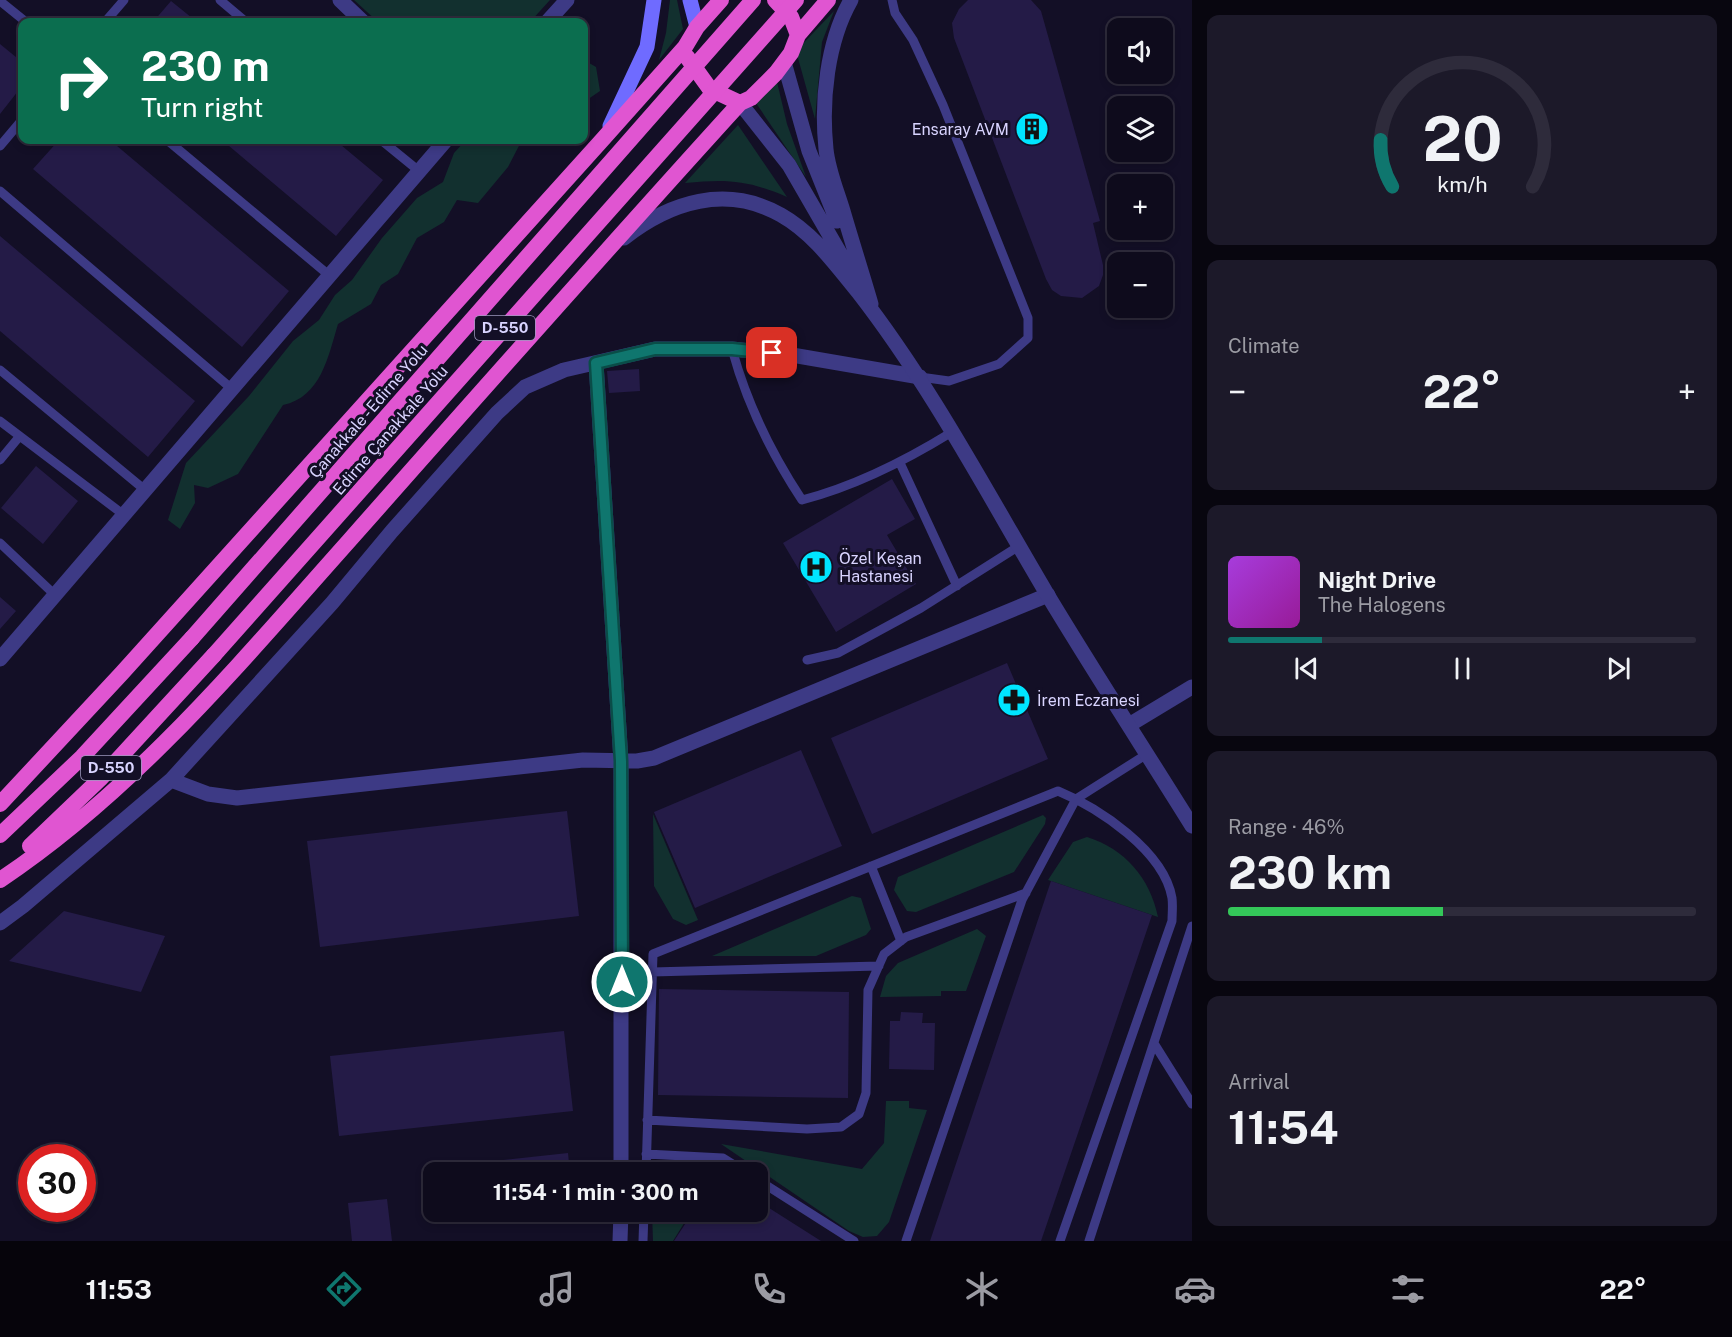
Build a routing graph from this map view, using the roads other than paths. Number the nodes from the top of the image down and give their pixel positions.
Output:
1 (124, 0) edge
2 (220, 0) edge
3 (340, 0) edge
4 (567, 0) edge
5 (654, 0) edge
6 (690, 0) edge
7 (721, 0) edge
8 (753, 0) edge
9 (775, 0) edge
10 (796, 0) edge
11 (828, 0) edge
12 (851, 0) edge
13 (892, 0) edge
14 (0, 1) edge
15 (21, 18) edge
16 (108, 18) edge
17 (241, 18) edge
18 (359, 18) edge
19 (551, 18) edge
20 (697, 27) junction
21 (798, 35) junction
22 (685, 47) junction
23 (784, 62) junction
24 (740, 103) junction
25 (18, 125) edge
26 (603, 139) junction
27 (171, 144) edge
28 (386, 144) edge
29 (442, 144) edge
30 (0, 146) edge
31 (418, 171) junction
32 (0, 191) edge
33 (599, 257) junction
34 (330, 276) junction
35 (874, 313) junction
36 (732, 349) junction
37 (596, 363) junction
38 (0, 370) edge
39 (920, 377) junction
40 (232, 388) junction
41 (0, 421) edge
42 (952, 432) junction
43 (19, 437) junction
44 (0, 460) edge
45 (900, 464) junction
46 (145, 490) junction
47 (124, 515) junction
48 (0, 543) edge
49 (1019, 546) junction
50 (957, 586) junction
51 (55, 595) junction
52 (1048, 595) junction
53 (0, 659) edge
54 (807, 660) dead end
55 (1192, 687) edge
56 (1129, 725) junction
57 (1147, 754) junction
58 (621, 761) junction
59 (171, 780) junction
60 (1076, 799) junction
61 (0, 804) edge
62 (1192, 826) edge
63 (0, 835) edge
64 (871, 866) junction
65 (0, 872) edge
66 (0, 880) edge
67 (1026, 893) junction
68 (0, 923) edge
69 (1192, 926) edge
70 (901, 941) junction
71 (879, 966) junction
72 (652, 972) junction
73 (1155, 1045) junction
74 (1192, 1104) edge
75 (648, 1120) junction
76 (646, 1154) junction
77 (621, 1162) edge
78 (646, 1162) edge
79 (729, 1162) edge
80 (768, 1186) edge
81 (621, 1222) edge
82 (644, 1222) edge
83 (620, 1241) edge
84 (644, 1241) edge
85 (854, 1241) edge
86 (906, 1241) edge
87 (1060, 1241) edge
88 (1089, 1241) edge

1 - 16 lane
2 - 17 lane
3 - 18 street
4 - 19 street
5 - 26 main road
6 - 20 main road
7 - 20 highway
8 - 63 highway, Çanakkale - Edirne Yolu / D-550, bridge
9 - 21 highway
10 - 65 highway, Edirne Çanakkale Yolu / D-550, bridge
11 - 21 highway
12 - 35 street
13 - 39 lane
14 - 15 lane
20 - 22 highway
21 - 23 highway
22 - 24 highway
22 - 26 highway
23 - 24 highway
23 - 35 street
24 - 33 highway
24 - 35 street
25 - 30 lane
26 - 61 highway
27 - 34 lane
28 - 31 lane
29 - 31 street
31 - 34 street
32 - 40 lane
33 - 35 street
33 - 66 highway
34 - 40 street
35 - 39 street
36 - 37 street
36 - 39 street
36 - 45 lane
37 - 58 street
37 - 59 street
38 - 46 lane
39 - 42 street
40 - 46 street
41 - 43 lane
42 - 45 lane
42 - 49 street
43 - 44 lane
43 - 47 lane
45 - 50 lane
46 - 47 street
47 - 51 street
48 - 51 lane
49 - 50 lane
49 - 52 street
50 - 54 lane
51 - 53 street
52 - 56 street
52 - 58 street
55 - 56 street
56 - 57 street
57 - 60 lane
57 - 62 street
58 - 59 street
58 - 77 street
59 - 68 street
60 - 64 lane
60 - 67 lane
60 - 87 lane
64 - 70 lane
64 - 72 lane
67 - 70 lane
67 - 86 lane
69 - 73 lane
70 - 71 lane
71 - 72 lane
71 - 75 lane
72 - 75 lane
73 - 74 lane
73 - 88 lane
75 - 76 lane
76 - 78 lane
76 - 79 lane
80 - 85 lane
81 - 83 street
82 - 84 lane

